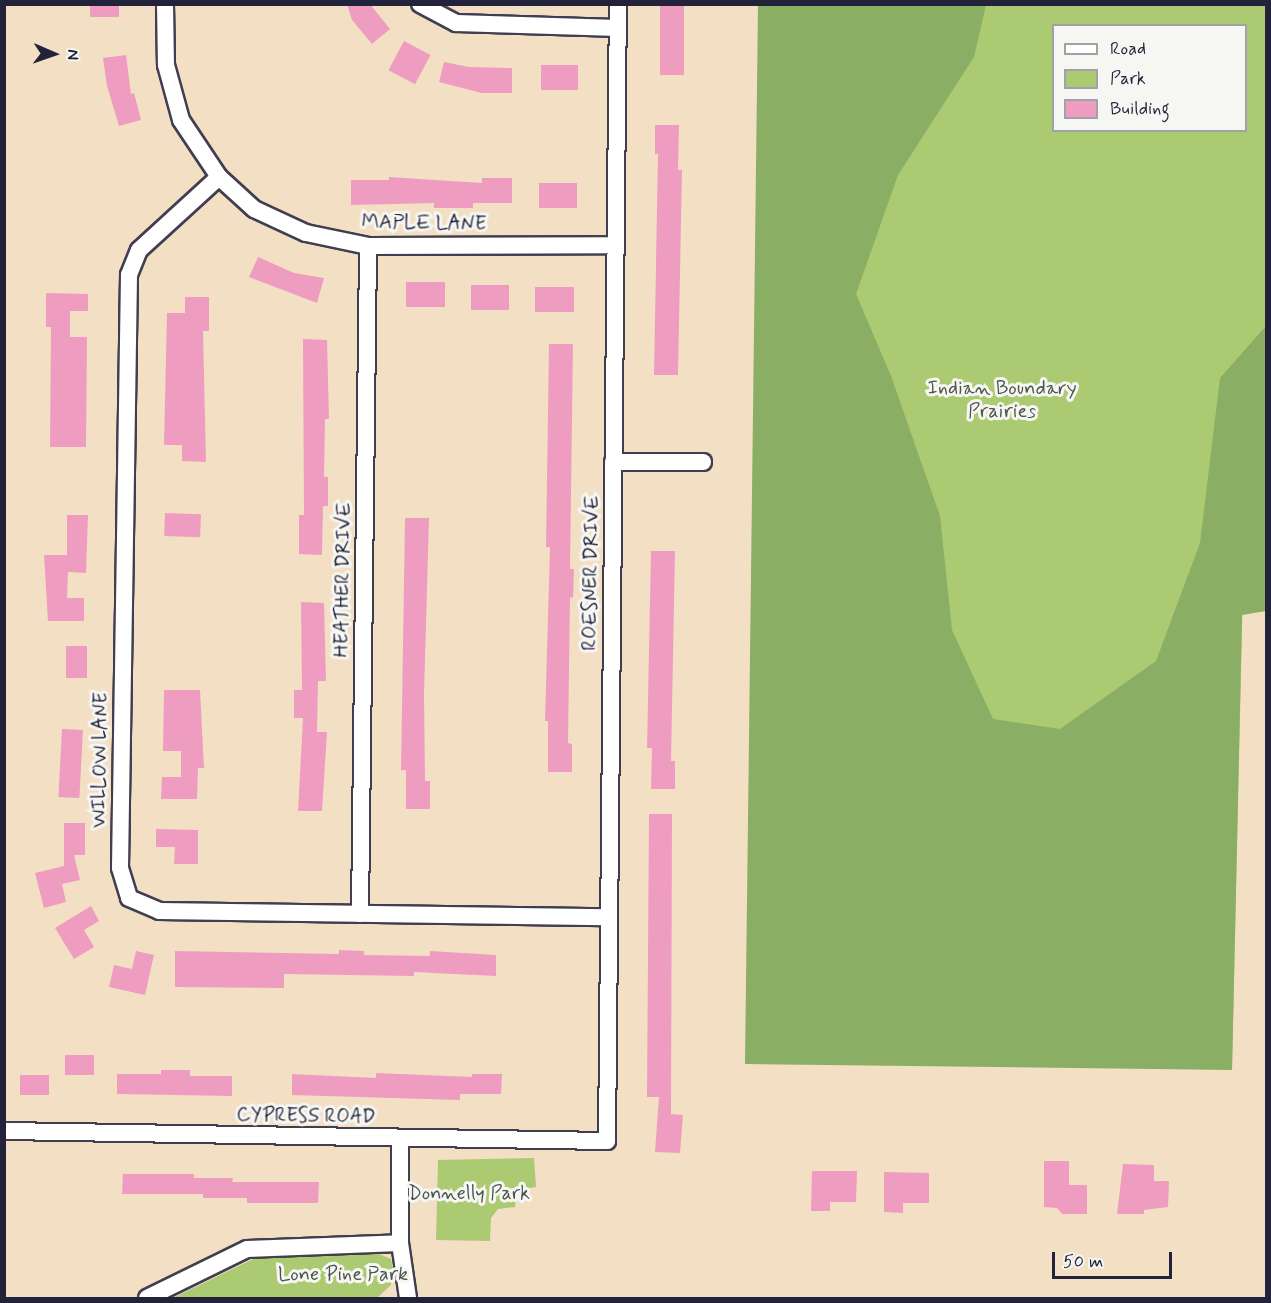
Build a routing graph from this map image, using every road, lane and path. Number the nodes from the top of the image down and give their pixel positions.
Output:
1 (165, 4) edge
2 (420, 4) edge
3 (618, 4) edge
4 (618, 28) junction
5 (219, 177) junction
6 (616, 245) junction
7 (368, 246) junction
8 (613, 462) junction
9 (703, 462) dead end
10 (360, 914) junction
11 (607, 917) junction
12 (4, 1131) edge
13 (400, 1138) junction
14 (607, 1141) joint
15 (400, 1243) junction
16 (147, 1299) edge
17 (408, 1299) edge

1 - 5 street, MAPLE LANE
2 - 4 street
3 - 4 street, ROESNER DRIVE
4 - 6 street, ROESNER DRIVE
5 - 7 street, MAPLE LANE
5 - 10 street, WILLOW LANE
6 - 7 street, MAPLE LANE
6 - 8 street, ROESNER DRIVE
7 - 10 street, HEATHER DRIVE
8 - 9 street
8 - 11 street, ROESNER DRIVE
10 - 11 street, WILLOW LANE
11 - 14 street, ROESNER DRIVE
12 - 13 street, CYPRESS ROAD
13 - 14 street, CYPRESS ROAD
13 - 15 street
15 - 16 street
15 - 17 street

